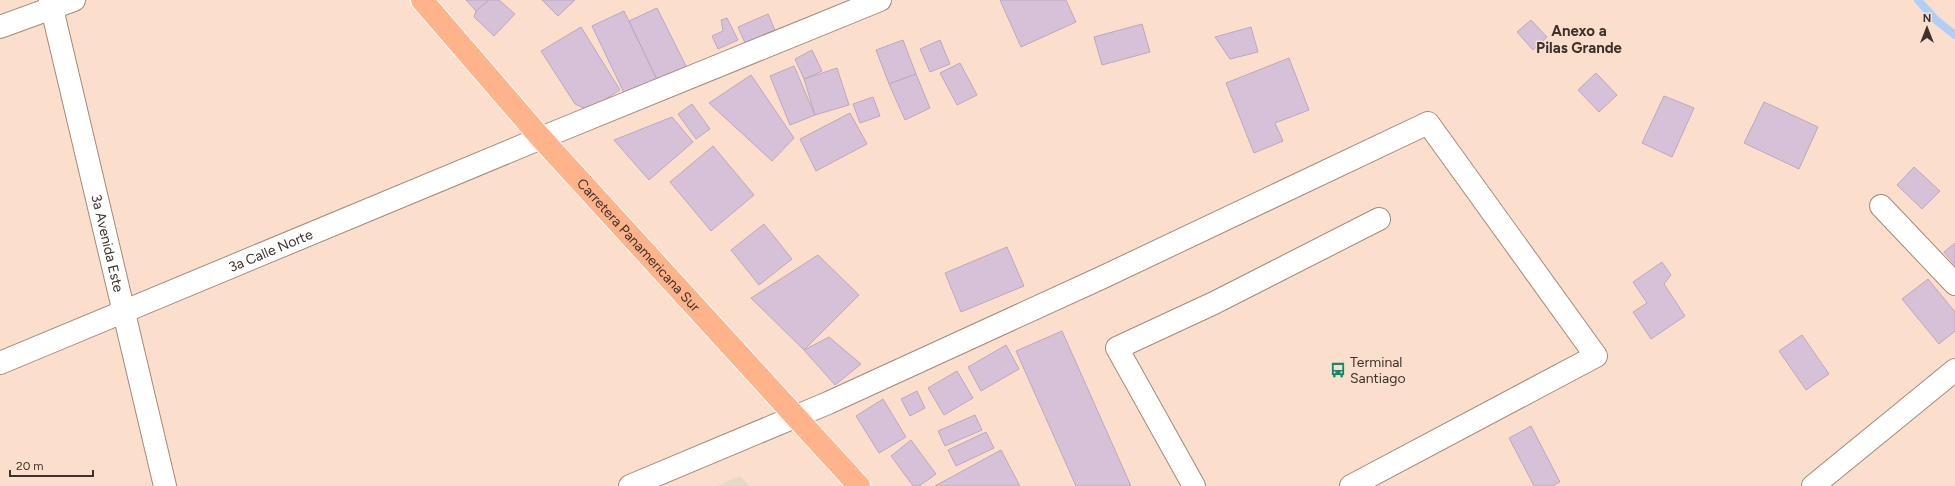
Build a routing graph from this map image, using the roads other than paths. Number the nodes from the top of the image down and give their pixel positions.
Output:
1 (74, 0) edge
2 (422, 0) edge
3 (880, 0) edge
4 (51, 4) edge
5 (0, 27) edge
6 (541, 138) junction
7 (1881, 206) dead end
8 (1379, 219) dead end
9 (1955, 284) edge
10 (124, 312) junction
11 (0, 363) edge
12 (1955, 370) edge
13 (795, 416) junction
14 (165, 486) edge
15 (630, 486) edge
16 (858, 486) edge
17 (1194, 486) edge
18 (1351, 486) edge
19 (1813, 486) edge

1 - 4 street
2 - 6 highway, Carretera Panamericana Sur
3 - 6 street, 3a Calle Norte
4 - 5 street
4 - 10 street, 3a Avenida Este
6 - 10 street, 3a Calle Norte
6 - 13 highway, Carretera Panamericana Sur
7 - 9 street
8 - 17 street
10 - 11 street, 3a Calle Norte
10 - 14 street, 3a Avenida Este
12 - 19 street
13 - 15 street
13 - 16 highway, Carretera Panamericana Sur
13 - 18 street

